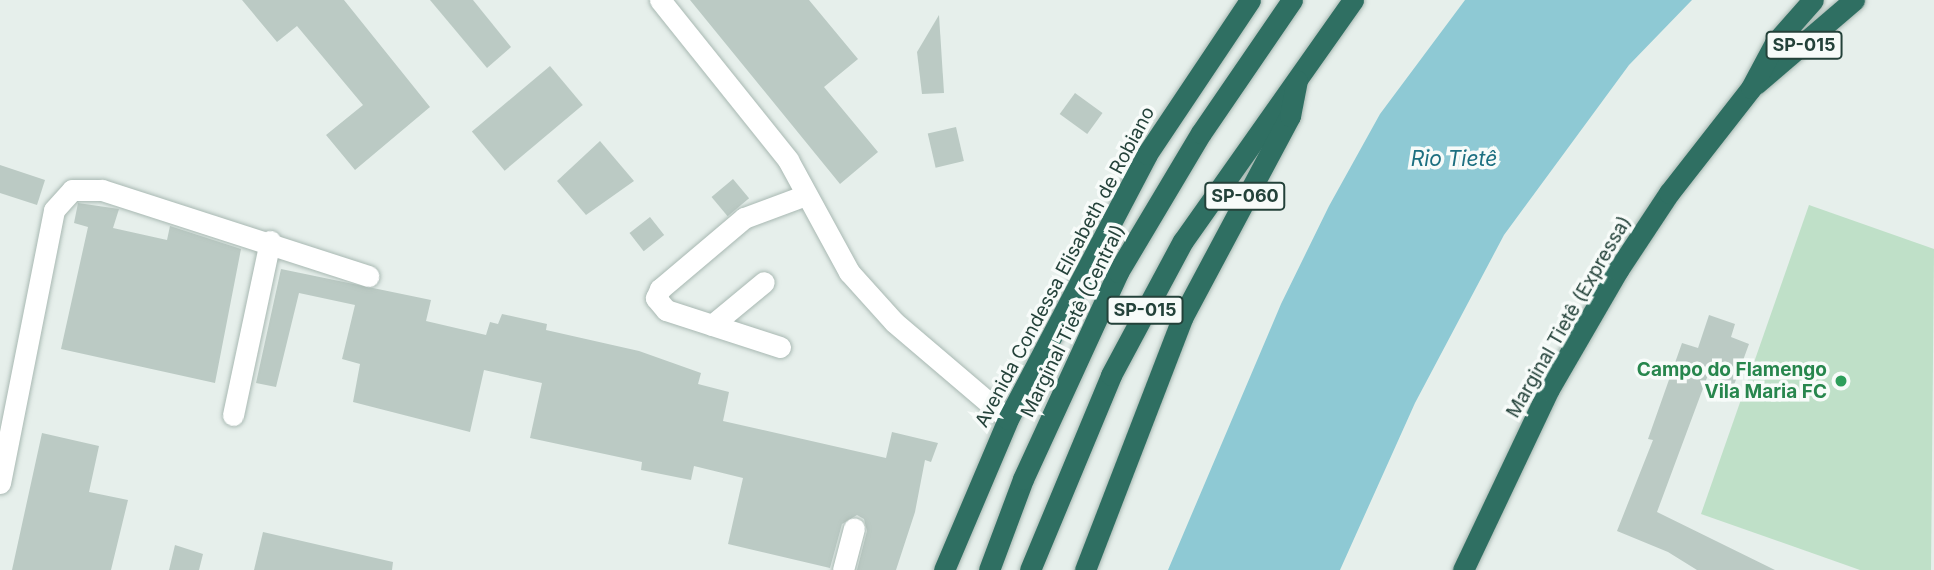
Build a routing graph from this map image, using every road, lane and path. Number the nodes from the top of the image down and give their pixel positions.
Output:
1 (660, 0) edge
2 (1250, 0) edge
3 (1292, 0) edge
4 (1353, 0) edge
5 (1813, 0) edge
6 (1854, 0) edge
7 (1299, 72) junction
8 (1751, 88) junction
9 (806, 195) junction
10 (271, 241) junction
11 (368, 276) dead end
12 (764, 282) dead end
13 (712, 325) junction
14 (780, 347) dead end
15 (233, 415) dead end
16 (1008, 419) junction
17 (0, 483) edge
18 (854, 528) dead end
19 (843, 570) edge
20 (944, 570) edge
21 (989, 570) edge
22 (1030, 570) edge
23 (1085, 570) edge
24 (1463, 570) edge

1 - 9 lane
2 - 16 highway, Avenida Condessa Elisabeth de Robiano
3 - 21 highway, Marginal Tietê (Central)
4 - 7 highway, SP-015
5 - 8 highway, Marginal Tietê (Expressa) / SP-015
6 - 8 highway, SP-015
7 - 22 highway, SP-015
7 - 23 highway, SP-060
8 - 24 highway, Marginal Tietê (Expressa) / SP-015
9 - 13 lane
9 - 16 lane
10 - 11 lane
10 - 15 lane
10 - 17 lane
12 - 13 lane
13 - 14 lane
16 - 20 highway, Avenida Condessa Elisabeth de Robiano
18 - 19 lane

